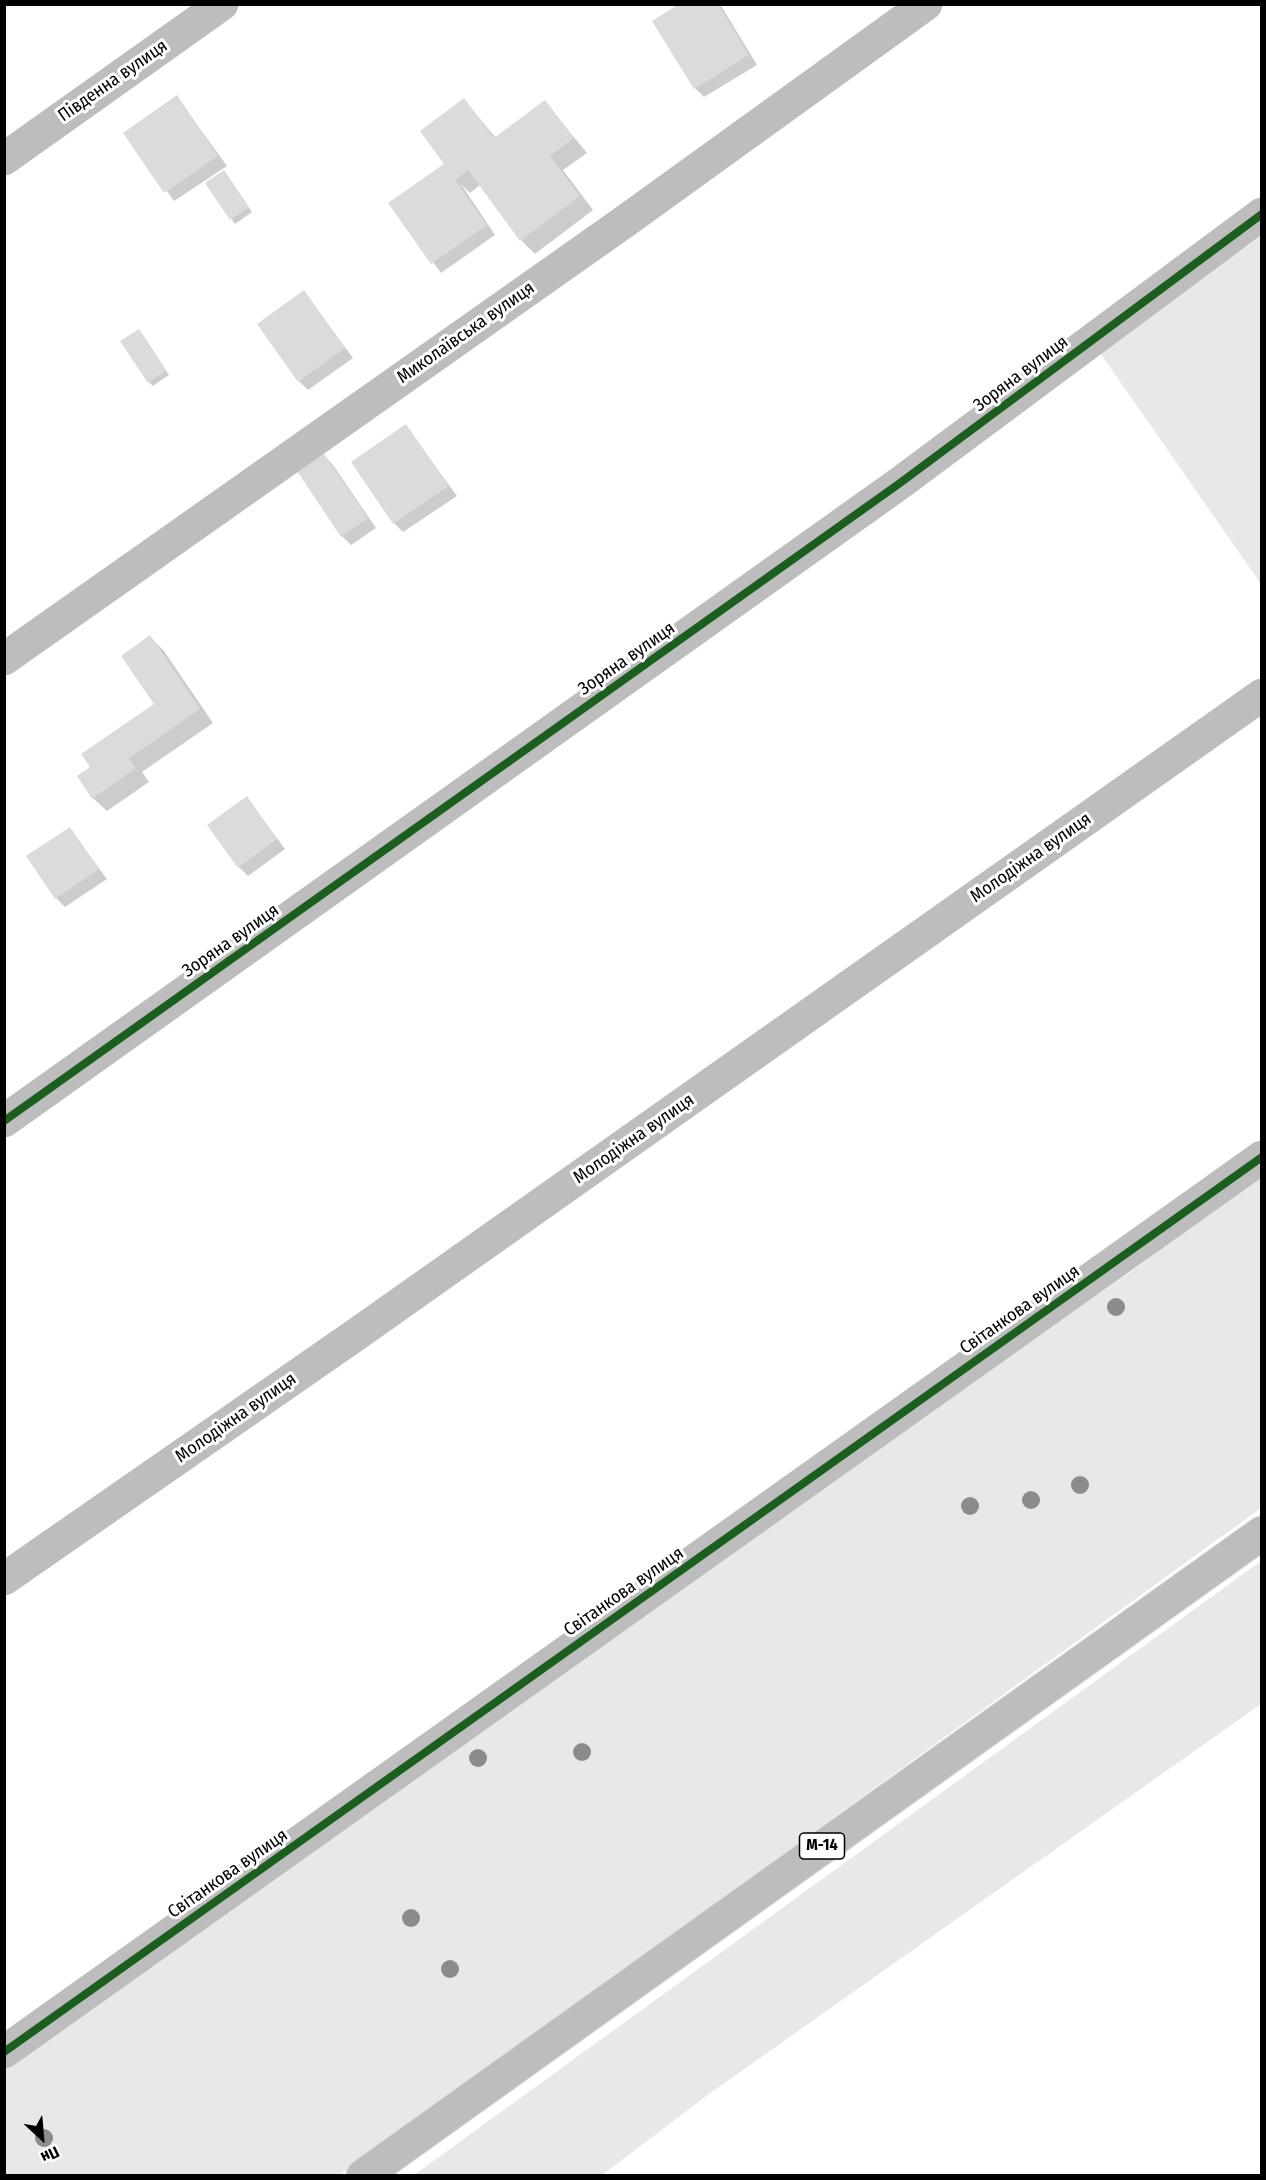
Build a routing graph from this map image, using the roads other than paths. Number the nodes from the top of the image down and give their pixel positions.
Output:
1 (222, 4) edge
2 (926, 4) edge
3 (4, 159) edge
4 (1262, 214) edge
5 (4, 659) edge
6 (1262, 695) edge
7 (4, 1121) edge
8 (1262, 1157) edge
9 (1262, 1533) edge
10 (4, 1579) edge
11 (4, 2052) edge
12 (363, 2175) edge

1 - 3 main road, Південна вулиця
2 - 5 main road, Миколаївська вулиця
4 - 7 main road, Зоряна вулиця
6 - 10 main road, Молодіжна вулиця
8 - 11 main road, Світанкова вулиця
9 - 12 main road, М-14

